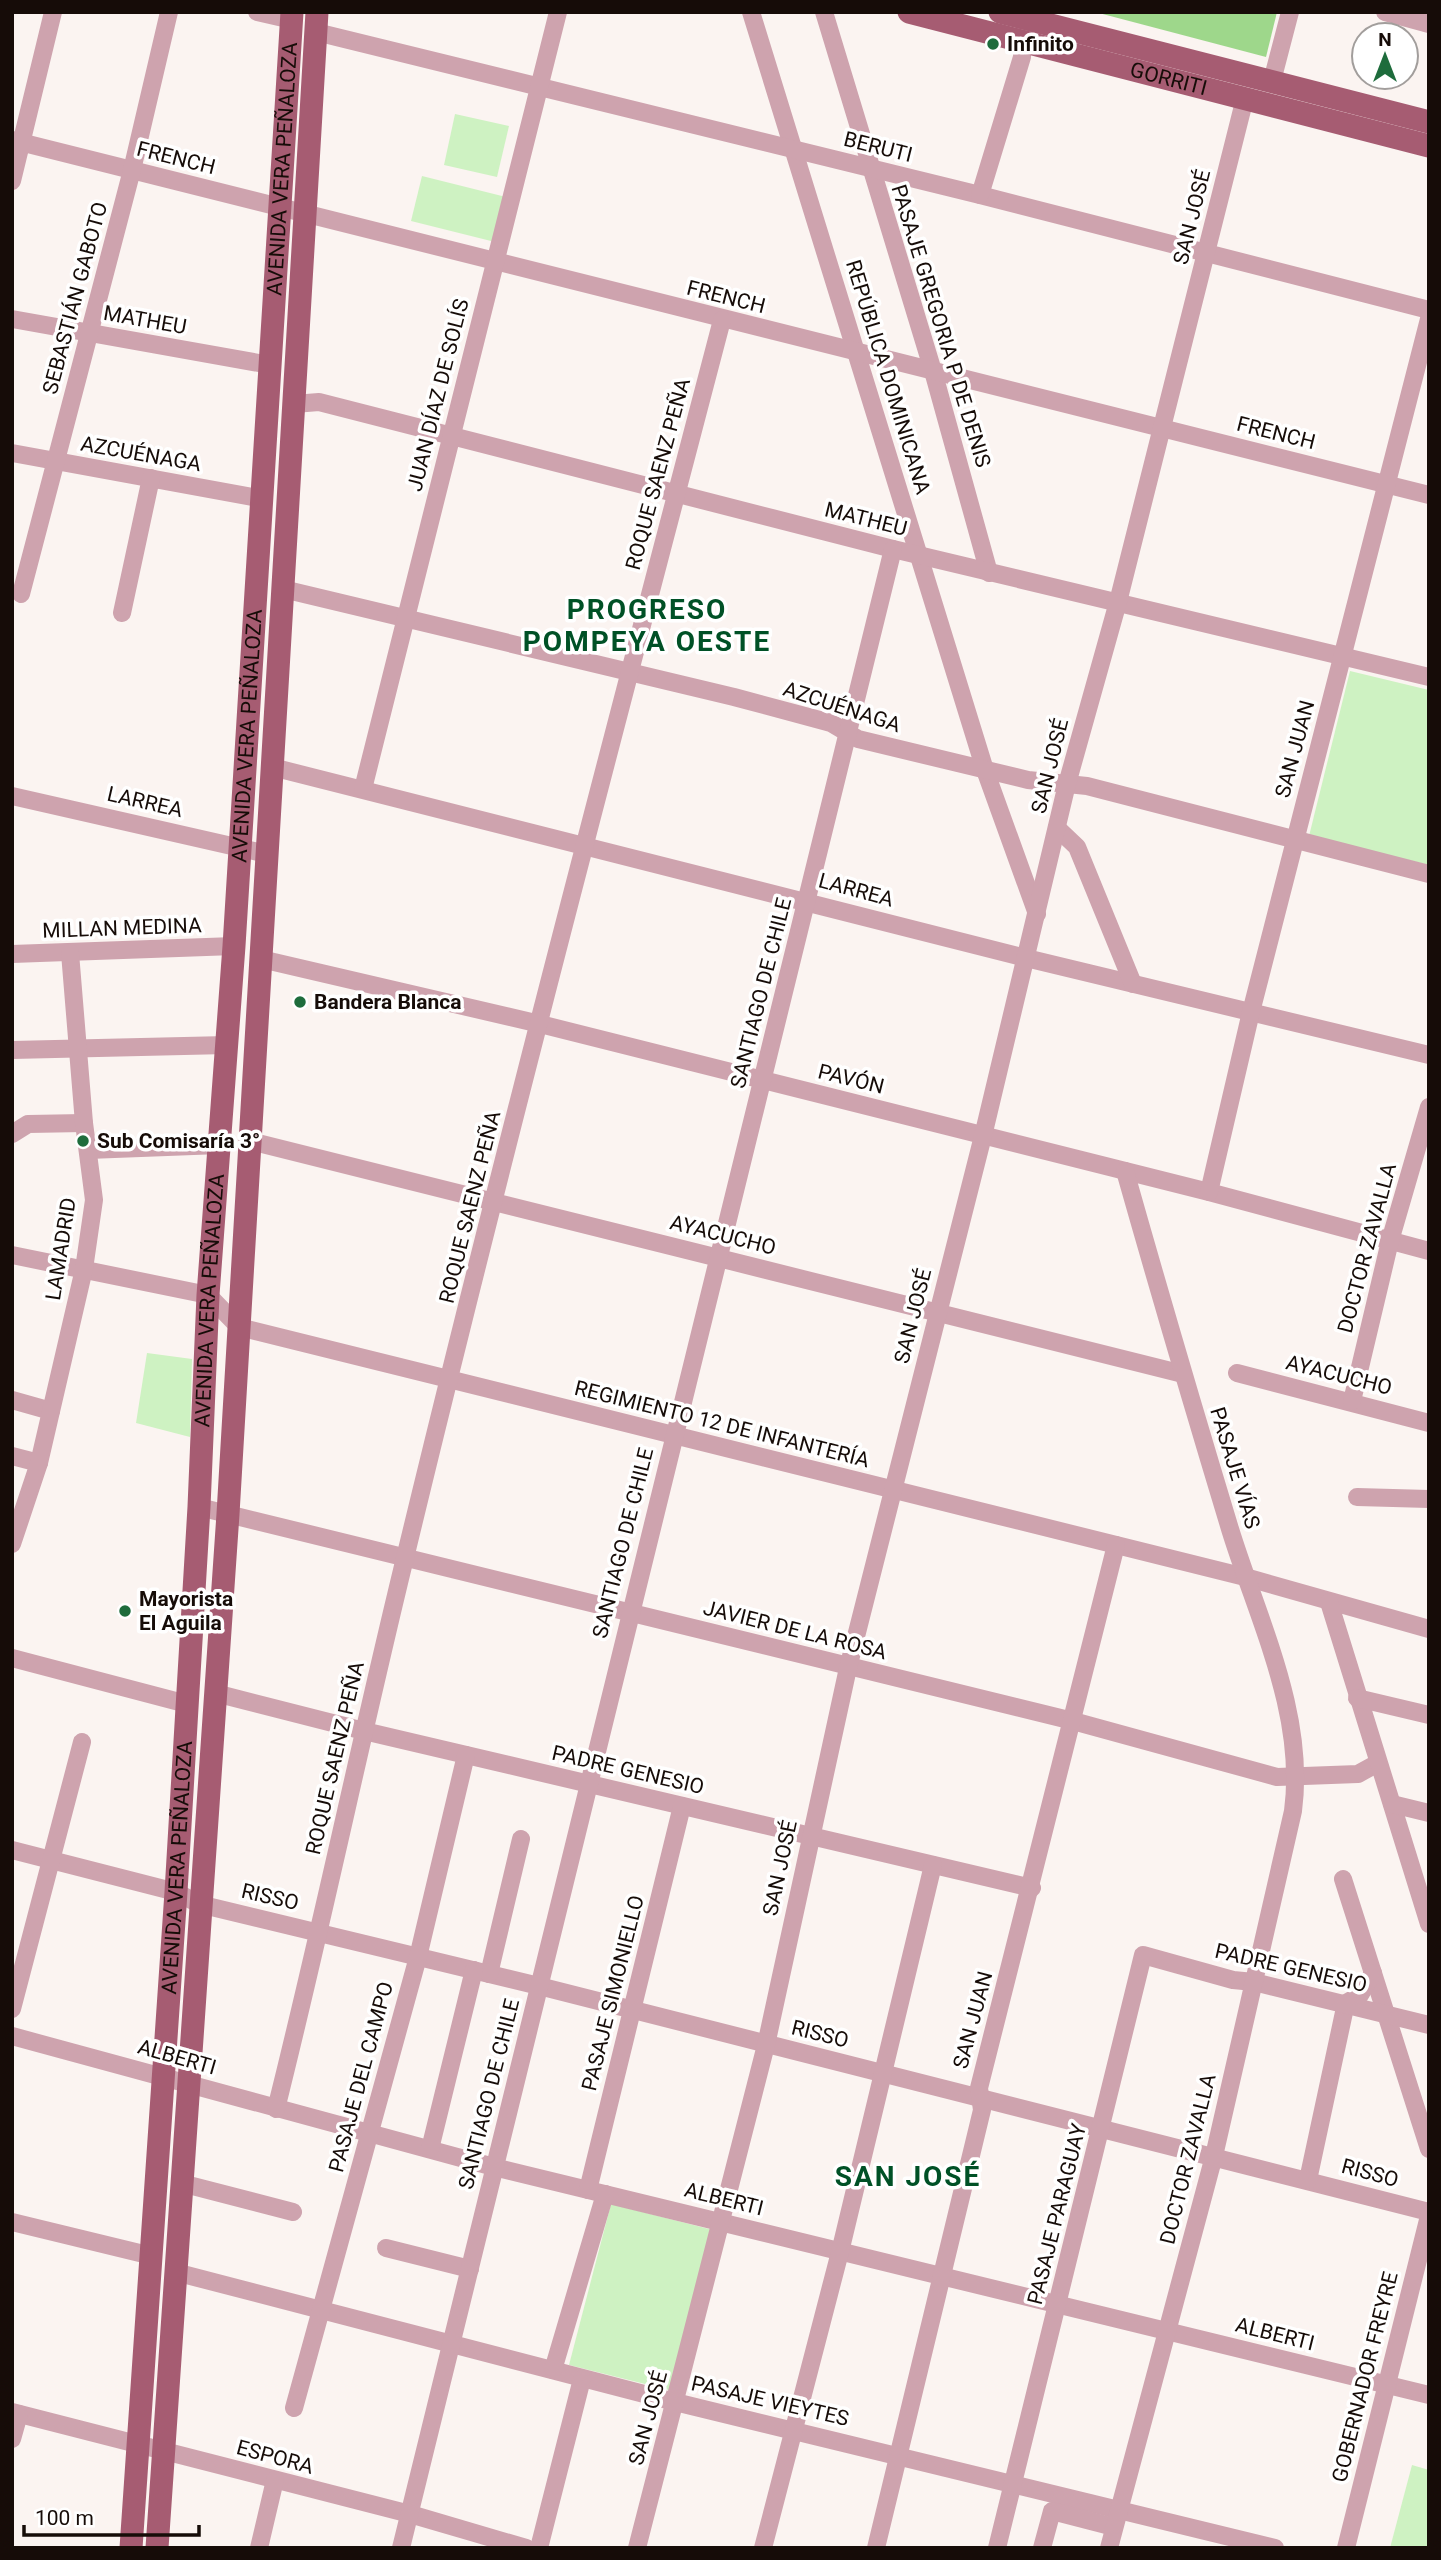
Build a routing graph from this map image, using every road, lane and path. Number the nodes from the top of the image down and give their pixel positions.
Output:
1 (52, 12) edge
2 (169, 12) edge
3 (257, 12) edge
4 (558, 12) edge
5 (751, 12) edge
6 (824, 12) edge
7 (909, 12) edge
8 (1290, 12) edge
9 (1385, 12) edge
10 (1010, 15) edge
11 (292, 16) edge
12 (316, 22) edge
13 (1429, 24) edge
14 (1024, 43) junction
15 (1272, 82) junction
16 (539, 85) junction
17 (1245, 99) junction
18 (1429, 122) edge
19 (17, 142) edge
20 (1429, 146) edge
21 (793, 149) junction
22 (870, 169) junction
23 (132, 170) junction
24 (12, 181) edge
25 (980, 195) junction
26 (280, 207) junction
27 (305, 213) junction
28 (1207, 251) junction
29 (495, 261) junction
30 (1429, 310) edge
31 (1429, 318) edge
32 (12, 319) edge
33 (722, 320) junction
34 (89, 333) junction
35 (856, 353) junction
36 (271, 365) junction
37 (933, 371) junction
38 (294, 404) junction
39 (1161, 427) junction
40 (451, 437) junction
41 (12, 453) edge
42 (54, 461) junction
43 (151, 478) junction
44 (1387, 485) junction
45 (677, 493) junction
46 (1429, 495) edge
47 (263, 499) junction
48 (893, 549) junction
49 (920, 556) junction
50 (989, 573) junction
51 (283, 589) junction
52 (21, 594) dead end
53 (1118, 602) junction
54 (122, 613) dead end
55 (406, 618) junction
56 (1343, 655) junction
57 (629, 670) junction
58 (1429, 677) edge
59 (846, 733) junction
60 (272, 767) junction
61 (985, 770) junction
62 (1067, 784) junction
63 (363, 789) junction
64 (12, 796) edge
65 (1058, 828) junction
66 (1295, 840) junction
67 (585, 845) junction
68 (240, 846) junction
69 (267, 853) junction
70 (1429, 874) edge
71 (808, 901) junction
72 (1037, 914) junction
73 (234, 946) junction
74 (70, 953) junction
75 (12, 954) edge
76 (1026, 958) junction
77 (261, 959) junction
78 (1133, 984) junction
79 (1251, 1012) junction
80 (540, 1024) junction
81 (228, 1045) junction
82 (78, 1049) junction
83 (12, 1050) edge
84 (1429, 1055) edge
85 (763, 1081) junction
86 (1429, 1107) edge
87 (84, 1123) junction
88 (12, 1134) edge
89 (983, 1136) junction
90 (250, 1141) junction
91 (220, 1145) junction
92 (88, 1150) junction
93 (1125, 1171) junction
94 (1209, 1192) junction
95 (495, 1200) junction
96 (1390, 1241) junction
97 (1429, 1251) edge
98 (13, 1257) edge
99 (718, 1257) junction
100 (84, 1269) junction
101 (208, 1295) junction
102 (938, 1312) junction
103 (239, 1327) junction
104 (1237, 1373) dead end
105 (1183, 1374) junction
106 (450, 1379) junction
107 (12, 1400) edge
108 (1352, 1401) junction
109 (51, 1411) junction
110 (1429, 1423) edge
111 (673, 1435) junction
112 (12, 1456) edge
113 (39, 1463) junction
114 (894, 1490) junction
115 (1357, 1497) dead end
116 (1429, 1499) edge
117 (199, 1507) junction
118 (228, 1514) junction
119 (13, 1540) edge
120 (1116, 1545) junction
121 (405, 1557) junction
122 (1245, 1577) junction
123 (1329, 1602) junction
124 (630, 1612) junction
125 (1429, 1629) edge
126 (12, 1658) edge
127 (848, 1668) junction
128 (215, 1693) junction
129 (1357, 1698) junction
130 (187, 1704) junction
131 (1429, 1715) edge
132 (1073, 1721) junction
133 (364, 1731) junction
134 (82, 1742) dead end
135 (466, 1755) junction
136 (1378, 1763) junction
137 (1298, 1778) junction
138 (588, 1784) junction
139 (1392, 1804) junction
140 (682, 1806) junction
141 (1429, 1813) edge
142 (809, 1837) junction
143 (521, 1839) dead end
144 (12, 1850) edge
145 (51, 1861) junction
146 (933, 1865) junction
147 (1343, 1879) dead end
148 (1032, 1888) junction
149 (176, 1892) junction
150 (199, 1904) junction
151 (1429, 1923) edge
152 (320, 1933) junction
153 (1143, 1955) joint
154 (418, 1957) junction
155 (482, 1972) junction
156 (1373, 1973) junction
157 (1254, 1982) junction
158 (538, 1986) junction
159 (1346, 2003) junction
160 (12, 2009) edge
161 (633, 2010) junction
162 (1385, 2013) junction
163 (1429, 2025) edge
164 (12, 2036) edge
165 (766, 2045) junction
166 (884, 2074) junction
167 (162, 2076) junction
168 (187, 2085) junction
169 (980, 2099) junction
170 (276, 2109) junction
171 (1102, 2128) junction
172 (370, 2133) junction
173 (430, 2149) junction
174 (1429, 2149) edge
175 (1214, 2156) junction
176 (494, 2167) junction
177 (1308, 2180) junction
178 (181, 2183) junction
179 (596, 2192) junction
180 (293, 2212) dead end
181 (1429, 2214) edge
182 (12, 2222) edge
183 (723, 2222) junction
184 (386, 2248) dead end
185 (840, 2252) junction
186 (152, 2256) junction
187 (470, 2269) junction
188 (175, 2273) junction
189 (942, 2277) junction
190 (1058, 2305) junction
191 (319, 2309) junction
192 (1166, 2330) junction
193 (451, 2343) junction
194 (553, 2370) junction
195 (582, 2379) junction
196 (1387, 2386) junction
197 (1429, 2395) edge
198 (675, 2402) junction
199 (294, 2408) dead end
200 (15, 2413) edge
201 (793, 2431) junction
202 (12, 2439) edge
203 (138, 2445) junction
204 (163, 2451) junction
205 (898, 2455) junction
206 (275, 2480) junction
207 (1013, 2484) junction
208 (1118, 2509) junction
209 (410, 2514) junction
210 (1114, 2527) junction
211 (131, 2548) edge
212 (157, 2548) edge
213 (259, 2548) edge
214 (401, 2548) edge
215 (526, 2548) edge
216 (538, 2548) edge
217 (637, 2548) edge
218 (763, 2548) edge
219 (876, 2548) edge
220 (997, 2548) edge
221 (1042, 2548) edge
222 (1109, 2548) edge
223 (1275, 2548) edge
224 (1346, 2548) edge

1 - 19 street
2 - 23 street, SEBASTIÁN GABOTO
3 - 11 street
4 - 16 street, JUAN DÍAZ DE SOLÍS
5 - 21 street, REPÚBLICA DOMINICANA
6 - 22 street, PASAJE GREGORIA P DE DENIS
7 - 14 main road, GORRITI
8 - 15 street
9 - 13 street
10 - 14 street
10 - 15 main road, GORRITI
11 - 26 main road, AVENIDA VERA PEÑALOZA
12 - 16 street, BERUTI
12 - 27 main road, AVENIDA VERA PEÑALOZA
14 - 17 main road, GORRITI
14 - 25 street
15 - 18 main road, GORRITI
16 - 21 street, BERUTI
16 - 29 street, JUAN DÍAZ DE SOLÍS
17 - 20 main road, GORRITI
17 - 28 street, SAN JOSÉ
19 - 23 street, FRENCH
19 - 24 street
21 - 22 street, BERUTI
21 - 35 street, REPÚBLICA DOMINICANA
22 - 25 street, BERUTI
22 - 37 street, PASAJE GREGORIA P DE DENIS
23 - 26 street, FRENCH
23 - 34 street, SEBASTIÁN GABOTO
25 - 28 street, BERUTI
26 - 27 street, FRENCH
26 - 36 main road, AVENIDA VERA PEÑALOZA
27 - 29 street, FRENCH
27 - 38 main road, AVENIDA VERA PEÑALOZA
28 - 30 street, BERUTI
28 - 39 street, SAN JOSÉ
29 - 33 street, FRENCH
29 - 40 street, JUAN DÍAZ DE SOLÍS
31 - 44 street, SAN JUAN
32 - 34 street, MATHEU
33 - 35 street, FRENCH
33 - 45 street, ROQUE SAENZ PEÑA
34 - 36 street, MATHEU
34 - 42 street, SEBASTIÁN GABOTO
35 - 37 street, FRENCH
35 - 49 street, REPÚBLICA DOMINICANA
36 - 47 main road, AVENIDA VERA PEÑALOZA
37 - 39 street, FRENCH
37 - 50 street, PASAJE GREGORIA P DE DENIS
38 - 40 street, MATHEU
38 - 51 main road, AVENIDA VERA PEÑALOZA
39 - 44 street, FRENCH
39 - 53 street, SAN JOSÉ
40 - 45 street, MATHEU
40 - 55 street, JUAN DÍAZ DE SOLÍS
41 - 42 street, AZCUÉNAGA
42 - 43 street, AZCUÉNAGA
42 - 52 street, SEBASTIÁN GABOTO
43 - 47 street, AZCUÉNAGA
43 - 54 street
44 - 46 street, FRENCH
44 - 56 street, SAN JUAN
45 - 48 street, MATHEU
45 - 57 street, ROQUE SAENZ PEÑA
47 - 68 main road, AVENIDA VERA PEÑALOZA
48 - 49 street, MATHEU
48 - 59 street, SANTIAGO DE CHILE
49 - 50 street, MATHEU
49 - 61 street, REPÚBLICA DOMINICANA
50 - 53 street, MATHEU
51 - 55 street, AZCUÉNAGA
51 - 60 main road, AVENIDA VERA PEÑALOZA
53 - 56 street, MATHEU
53 - 62 street, SAN JOSÉ
55 - 57 street, AZCUÉNAGA
55 - 63 street, JUAN DÍAZ DE SOLÍS
56 - 58 street, MATHEU
56 - 66 street, SAN JUAN
57 - 59 street, AZCUÉNAGA
57 - 67 street, ROQUE SAENZ PEÑA
59 - 61 street, AZCUÉNAGA
59 - 71 street, SANTIAGO DE CHILE
60 - 63 street, LARREA
60 - 69 main road, AVENIDA VERA PEÑALOZA
61 - 62 street, AZCUÉNAGA
61 - 72 street, REPÚBLICA DOMINICANA
62 - 65 street, SAN JOSÉ
62 - 66 street, AZCUÉNAGA
63 - 67 street, LARREA
64 - 68 street, LARREA
65 - 72 street, SAN JOSÉ
65 - 78 street
66 - 70 street, AZCUÉNAGA
66 - 79 street, SAN JUAN
67 - 71 street, LARREA
67 - 80 street, ROQUE SAENZ PEÑA
68 - 69 street, LARREA
68 - 73 main road, AVENIDA VERA PEÑALOZA
69 - 77 main road, AVENIDA VERA PEÑALOZA
71 - 76 street, LARREA
71 - 85 street, SANTIAGO DE CHILE
72 - 76 street, SAN JOSÉ
73 - 74 street, MILLAN MEDINA
73 - 81 main road, AVENIDA VERA PEÑALOZA
74 - 75 street, MILLAN MEDINA
74 - 82 street, LAMADRID
76 - 78 street, LARREA
76 - 89 street, SAN JOSÉ
77 - 80 street, PAVÓN
77 - 90 main road, AVENIDA VERA PEÑALOZA
78 - 79 street, LARREA
79 - 84 street, LARREA
79 - 94 street, SAN JUAN
80 - 85 street, PAVÓN
80 - 95 street, ROQUE SAENZ PEÑA
81 - 82 street
81 - 91 main road, AVENIDA VERA PEÑALOZA
82 - 83 street
82 - 87 street, LAMADRID
85 - 89 street, PAVÓN
85 - 99 street, SANTIAGO DE CHILE
86 - 96 street, DOCTOR ZAVALLA
87 - 88 street
87 - 92 street, LAMADRID
89 - 93 street, PAVÓN
89 - 102 street, SAN JOSÉ
90 - 95 street, AYACUCHO
90 - 103 main road, AVENIDA VERA PEÑALOZA
91 - 92 street
91 - 101 main road, AVENIDA VERA PEÑALOZA
92 - 100 street, LAMADRID
93 - 94 street, PAVÓN
93 - 105 street, PASAJE VÍAS
94 - 96 street, PAVÓN
95 - 99 street, AYACUCHO
95 - 106 street, ROQUE SAENZ PEÑA
96 - 97 street, PAVÓN
96 - 108 street, DOCTOR ZAVALLA
98 - 100 street
99 - 102 street, AYACUCHO
99 - 111 street, SANTIAGO DE CHILE
100 - 101 street
100 - 109 street, LAMADRID
101 - 103 street
101 - 117 main road, AVENIDA VERA PEÑALOZA
102 - 105 street, AYACUCHO
102 - 114 street, SAN JOSÉ
103 - 106 street, REGIMIENTO 12 DE INFANTERÍA
103 - 118 main road, AVENIDA VERA PEÑALOZA
104 - 108 street, AYACUCHO
105 - 122 street, PASAJE VÍAS
106 - 111 street, REGIMIENTO 12 DE INFANTERÍA
106 - 121 street, ROQUE SAENZ PEÑA
107 - 109 street
108 - 110 street, AYACUCHO
109 - 113 street, LAMADRID
111 - 114 street, REGIMIENTO 12 DE INFANTERÍA
111 - 124 street, SANTIAGO DE CHILE
112 - 113 street
113 - 119 street, LAMADRID
114 - 120 street, REGIMIENTO 12 DE INFANTERÍA
114 - 127 street, SAN JOSÉ
115 - 116 street
117 - 118 street, JAVIER DE LA ROSA
117 - 130 main road, AVENIDA VERA PEÑALOZA
118 - 121 street, JAVIER DE LA ROSA
118 - 128 main road, AVENIDA VERA PEÑALOZA
120 - 122 street, REGIMIENTO 12 DE INFANTERÍA
120 - 132 street, SAN JUAN
121 - 124 street, JAVIER DE LA ROSA
121 - 133 street, ROQUE SAENZ PEÑA
122 - 123 street, REGIMIENTO 12 DE INFANTERÍA
122 - 137 street, PASAJE VÍAS
123 - 125 street, REGIMIENTO 12 DE INFANTERÍA
123 - 129 street
124 - 127 street, JAVIER DE LA ROSA
124 - 138 street, SANTIAGO DE CHILE
126 - 130 street
127 - 132 street, JAVIER DE LA ROSA
127 - 142 street, SAN JOSÉ
128 - 133 street, PADRE GENESIO
128 - 150 main road, AVENIDA VERA PEÑALOZA
129 - 131 street
129 - 136 street
130 - 149 main road, AVENIDA VERA PEÑALOZA
132 - 137 street, JAVIER DE LA ROSA
132 - 148 street, SAN JUAN
133 - 135 street, PADRE GENESIO
133 - 152 street, ROQUE SAENZ PEÑA
134 - 145 street
135 - 138 street, PADRE GENESIO
135 - 154 street, PASAJE DEL CAMPO
136 - 137 street, JAVIER DE LA ROSA
136 - 139 street
137 - 157 street, DOCTOR ZAVALLA
138 - 140 street, PADRE GENESIO
138 - 158 street, SANTIAGO DE CHILE
139 - 141 street
139 - 151 street
140 - 142 street, PADRE GENESIO
140 - 161 street, PASAJE SIMONIELLO
142 - 146 street, PADRE GENESIO
142 - 165 street, SAN JOSÉ
143 - 155 street
144 - 145 street, RISSO
145 - 149 street, RISSO
145 - 160 street
146 - 148 street, PADRE GENESIO
146 - 166 street
147 - 156 street
148 - 169 street, SAN JUAN
149 - 150 street, RISSO
149 - 167 main road, AVENIDA VERA PEÑALOZA
150 - 152 street, RISSO
150 - 168 main road, AVENIDA VERA PEÑALOZA
152 - 154 street, RISSO
152 - 170 street, ROQUE SAENZ PEÑA
153 - 157 street, PADRE GENESIO
153 - 171 street, PASAJE PARAGUAY
154 - 155 street, RISSO
154 - 172 street, PASAJE DEL CAMPO
155 - 158 street, RISSO
155 - 173 street
156 - 159 street
156 - 162 street
157 - 159 street, PADRE GENESIO
157 - 175 street, DOCTOR ZAVALLA
158 - 161 street, RISSO
158 - 176 street, SANTIAGO DE CHILE
159 - 162 street, PADRE GENESIO
159 - 177 street
161 - 165 street, RISSO
161 - 179 street, PASAJE SIMONIELLO
162 - 163 street, PADRE GENESIO
162 - 174 street
164 - 167 street, ALBERTI
165 - 166 street, RISSO
165 - 183 street, SAN JOSÉ
166 - 169 street, RISSO
166 - 185 street
167 - 168 street, ALBERTI
167 - 186 main road, AVENIDA VERA PEÑALOZA
168 - 170 street, ALBERTI
168 - 178 main road, AVENIDA VERA PEÑALOZA
169 - 171 street, RISSO
169 - 189 street, SAN JUAN
170 - 172 street, ALBERTI
171 - 175 street, RISSO
171 - 190 street, PASAJE PARAGUAY
172 - 173 street, ALBERTI
172 - 191 street, PASAJE DEL CAMPO
173 - 176 street, ALBERTI
175 - 177 street, RISSO
175 - 192 street, DOCTOR ZAVALLA
176 - 179 street, ALBERTI
176 - 187 street, SANTIAGO DE CHILE
177 - 181 street, RISSO
178 - 180 street
178 - 188 main road, AVENIDA VERA PEÑALOZA
179 - 183 street, ALBERTI
179 - 194 street, PASAJE SIMONIELLO
181 - 196 street, GOBERNADOR FREYRE
182 - 186 street
183 - 185 street, ALBERTI
183 - 198 street, SAN JOSÉ
184 - 187 street
185 - 189 street, ALBERTI
185 - 201 street
186 - 203 main road, AVENIDA VERA PEÑALOZA
187 - 193 street, SANTIAGO DE CHILE
188 - 191 street, PASAJE VIEYTES
188 - 204 main road, AVENIDA VERA PEÑALOZA
189 - 190 street, ALBERTI
189 - 205 street, SAN JUAN
190 - 192 street, ALBERTI
190 - 207 street, PASAJE PARAGUAY
191 - 193 street, PASAJE VIEYTES
191 - 199 street, PASAJE DEL CAMPO
192 - 196 street, ALBERTI
192 - 208 street, DOCTOR ZAVALLA
193 - 194 street, PASAJE VIEYTES
193 - 209 street, SANTIAGO DE CHILE
194 - 195 street, PASAJE VIEYTES
195 - 198 street, PASAJE VIEYTES
195 - 216 street
196 - 197 street, ALBERTI
196 - 224 street, GOBERNADOR FREYRE
198 - 201 street, PASAJE VIEYTES
198 - 217 street, SAN JOSÉ
200 - 202 street
200 - 203 street, ESPORA
201 - 205 street, PASAJE VIEYTES
201 - 218 street
203 - 204 street, ESPORA
203 - 211 main road, AVENIDA VERA PEÑALOZA
204 - 206 street, ESPORA
204 - 212 main road, AVENIDA VERA PEÑALOZA
205 - 207 street, PASAJE VIEYTES
205 - 219 street, SAN JUAN
206 - 209 street, ESPORA
206 - 213 street
207 - 208 street, PASAJE VIEYTES
207 - 220 street, PASAJE PARAGUAY
208 - 210 street, DOCTOR ZAVALLA
208 - 223 street, PASAJE VIEYTES
209 - 214 street, SANTIAGO DE CHILE
209 - 215 street, ESPORA
210 - 221 street
210 - 222 street, DOCTOR ZAVALLA

